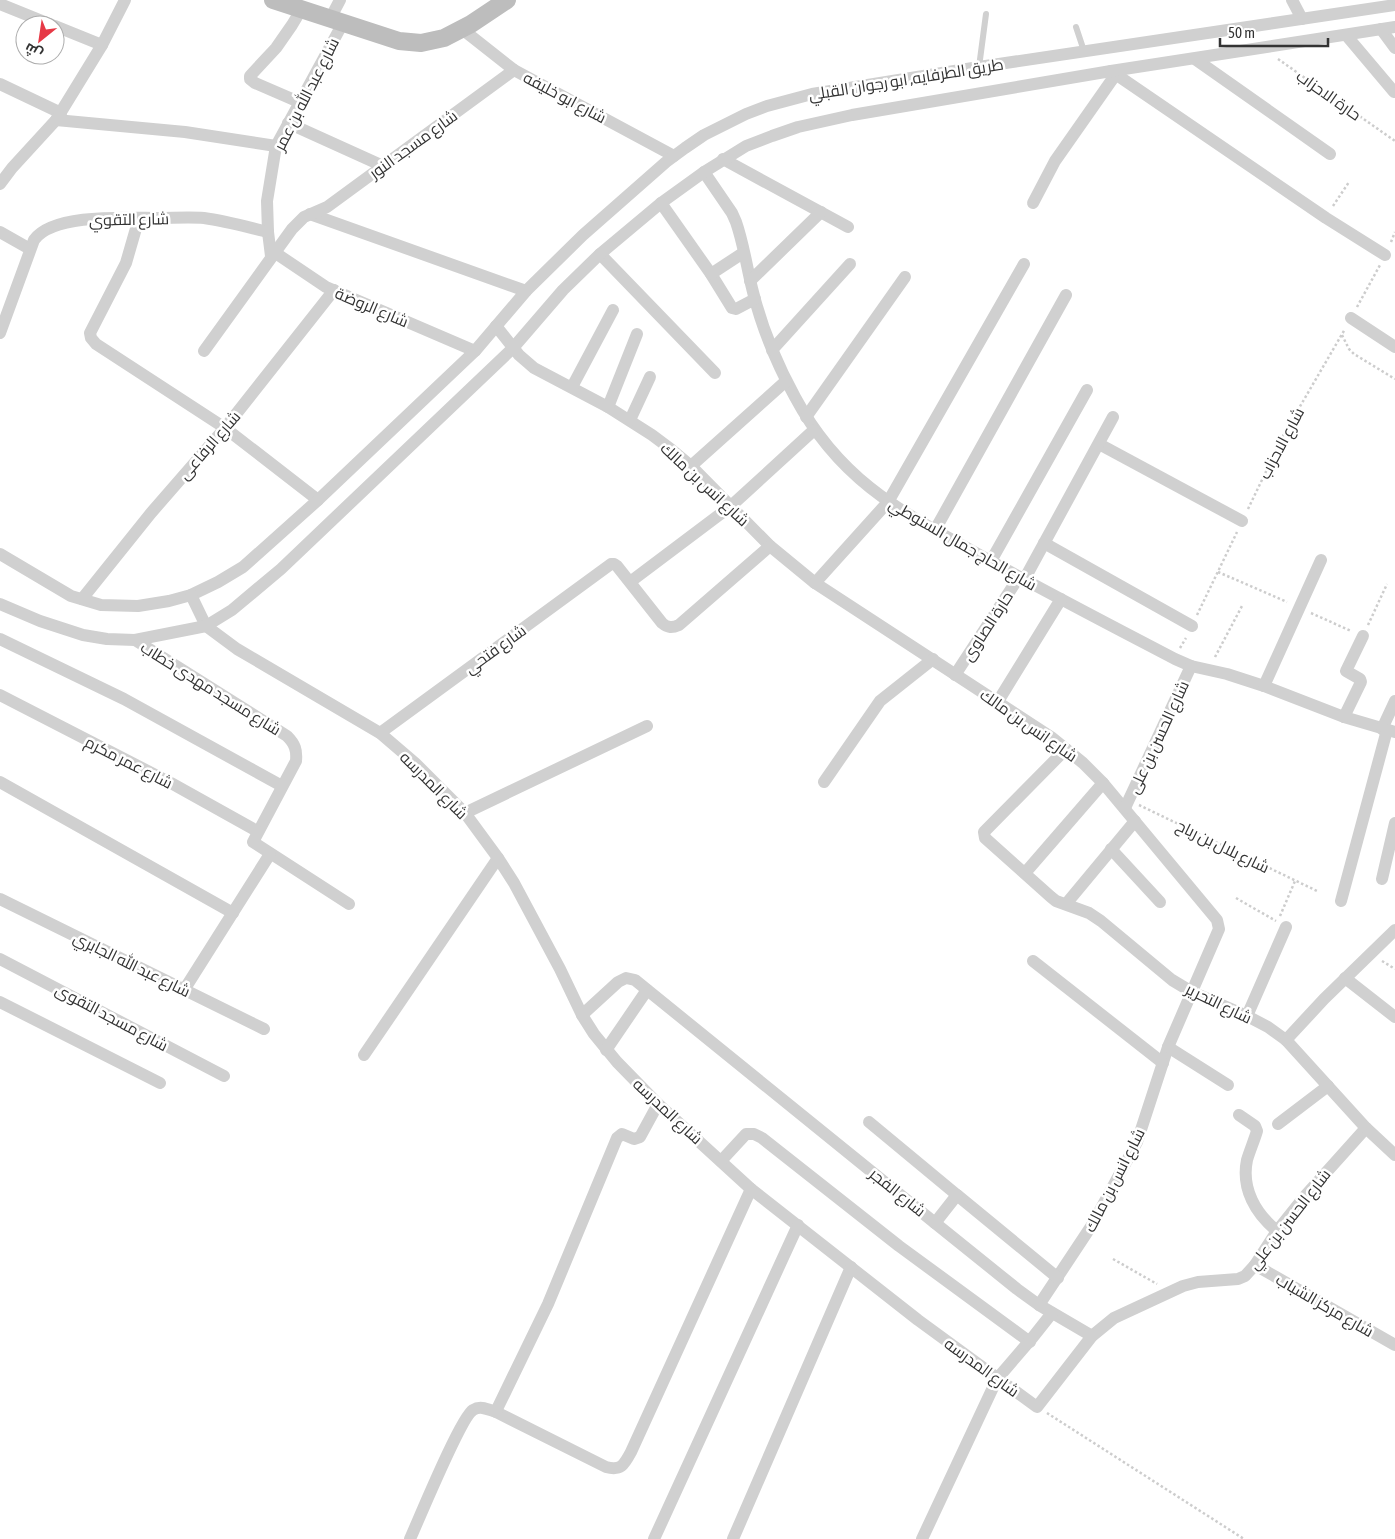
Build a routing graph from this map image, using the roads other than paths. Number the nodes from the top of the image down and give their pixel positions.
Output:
1 (125, 0) edge
2 (273, 0) edge
3 (340, 0) edge
4 (507, 0) edge
5 (1292, 0) edge
6 (0, 4) edge
7 (1395, 6) edge
8 (301, 10) junction
9 (986, 14) dead end
10 (27, 15) edge
11 (1302, 19) junction
12 (337, 21) junction
13 (1076, 27) dead end
14 (1395, 27) edge
15 (462, 29) junction
16 (1381, 29) junction
17 (65, 30) edge
18 (1346, 35) junction
19 (102, 45) junction
20 (1395, 48) edge
21 (1084, 51) junction
22 (1194, 59) junction
23 (979, 67) junction
24 (514, 70) junction
25 (1114, 72) junction
26 (0, 84) edge
27 (1394, 92) edge
28 (299, 102) junction
29 (58, 117) junction
30 (288, 122) junction
31 (276, 146) junction
32 (1330, 154) dead end
33 (674, 156) junction
34 (723, 159) junction
35 (383, 166) junction
36 (704, 172) junction
37 (0, 184) edge
38 (662, 202) junction
39 (1033, 203) dead end
40 (821, 212) junction
41 (310, 214) junction
42 (140, 218) junction
43 (848, 227) dead end
44 (0, 232) edge
45 (268, 232) junction
46 (30, 249) junction
47 (743, 253) junction
48 (273, 254) junction
49 (600, 254) junction
50 (1385, 255) road end
51 (850, 264) dead end
52 (1024, 264) dead end
53 (711, 274) junction
54 (905, 277) dead end
55 (750, 282) junction
56 (334, 290) junction
57 (526, 291) junction
58 (1066, 295) dead end
59 (754, 298) junction
60 (4, 308) edge
61 (613, 310) dead end
62 (1351, 318) road end
63 (496, 326) junction
64 (0, 333) edge
65 (637, 334) dead end
66 (1395, 347) edge
67 (513, 348) junction
68 (204, 350) dead end
69 (772, 350) junction
70 (475, 351) junction
71 (715, 373) dead end
72 (650, 377) dead end
73 (786, 381) junction
74 (572, 386) junction
75 (1087, 390) dead end
76 (608, 407) junction
77 (806, 417) junction
78 (1113, 417) dead end
79 (630, 420) junction
80 (225, 428) junction
81 (814, 430) junction
82 (1099, 444) junction
83 (691, 466) junction
84 (318, 500) junction
85 (888, 502) junction
86 (731, 506) junction
87 (1242, 522) road end
88 (935, 530) junction
89 (1044, 544) junction
90 (770, 546) junction
91 (0, 554) edge
92 (1321, 560) dead end
93 (991, 561) junction
94 (1021, 578) junction
95 (630, 582) junction
96 (815, 583) junction
97 (191, 595) junction
98 (82, 599) junction
99 (1061, 599) junction
100 (0, 604) edge
101 (206, 626) junction
102 (1192, 626) road end
103 (1363, 636) road end
104 (0, 639) edge
105 (135, 640) junction
106 (934, 659) junction
107 (1191, 666) junction
108 (955, 675) junction
109 (1264, 686) junction
110 (0, 695) edge
111 (1395, 701) edge
112 (996, 703) junction
113 (1344, 718) junction
114 (647, 726) dead end
115 (1388, 730) edge
116 (380, 733) junction
117 (1066, 749) junction
118 (0, 782) edge
119 (824, 782) dead end
120 (1103, 783) junction
121 (282, 786) junction
122 (1127, 804) junction
123 (465, 814) junction
124 (1134, 821) junction
125 (1395, 823) edge
126 (255, 837) junction
127 (1111, 850) junction
128 (270, 854) junction
129 (498, 858) junction
130 (1025, 873) junction
131 (1382, 878) dead end
132 (0, 899) edge
133 (1341, 901) dead end
134 (1160, 902) dead end
135 (349, 904) dead end
136 (1066, 904) junction
137 (233, 913) junction
138 (1282, 924) road end
139 (1395, 930) edge
140 (0, 958) edge
141 (1032, 961) dead end
142 (1345, 978) junction
143 (184, 990) junction
144 (648, 990) junction
145 (1192, 992) junction
146 (0, 1002) edge
147 (582, 1015) junction
148 (1247, 1016) junction
149 (1395, 1017) edge
150 (264, 1029) dead end
151 (1286, 1040) junction
152 (1168, 1047) junction
153 (606, 1050) junction
154 (364, 1055) dead end
155 (1163, 1064) junction
156 (224, 1076) dead end
157 (160, 1084) dead end
158 (1228, 1085) dead end
159 (1328, 1086) junction
160 (658, 1104) junction
161 (1239, 1115) dead end
162 (869, 1122) dead end
163 (1278, 1124) dead end
164 (1366, 1128) junction
165 (1395, 1155) edge
166 (722, 1161) junction
167 (751, 1189) junction
168 (958, 1195) junction
169 (935, 1223) junction
170 (798, 1225) junction
171 (1277, 1231) junction
172 (1255, 1265) junction
173 (851, 1267) junction
174 (1058, 1278) junction
175 (1039, 1305) junction
176 (1052, 1313) junction
177 (1092, 1336) junction
178 (1030, 1342) junction
179 (1395, 1345) edge
180 (997, 1379) junction
181 (1037, 1407) joint
182 (496, 1412) junction
183 (410, 1539) edge
184 (654, 1539) edge
185 (733, 1539) edge
186 (922, 1539) edge

1 - 19 street
2 - 8 street
3 - 12 street, شارع عبد الله بن عمر
4 - 15 street
5 - 11 street
6 - 10 street
7 - 11 street, طريق الطرفايه, ابو رجوان القبلي
8 - 12 street
8 - 28 street
9 - 23 lane
11 - 21 street, طريق الطرفايه, ابو رجوان القبلي
12 - 15 street
12 - 28 street, شارع عبد الله بن عمر
13 - 21 lane
14 - 16 street, طريق الطرفايه, ابو رجوان القبلي
15 - 24 street, شارع ابو خليفه
16 - 18 street, طريق الطرفايه, ابو رجوان القبلي
16 - 20 street
17 - 19 street
18 - 22 street, طريق الطرفايه, ابو رجوان القبلي
18 - 27 street
19 - 29 street
21 - 23 street, طريق الطرفايه, ابو رجوان القبلي
22 - 25 street, طريق الطرفايه, ابو رجوان القبلي
22 - 32 street
23 - 33 street, طريق الطرفايه, ابو رجوان القبلي
24 - 33 street, شارع ابو خليفه
24 - 35 street, شارع مسجد النور
25 - 34 street, طريق الطرفايه, ابو رجوان القبلي
25 - 39 street
25 - 50 street
26 - 29 street
28 - 30 street, شارع عبد الله بن عمر
29 - 31 street
29 - 37 street
30 - 31 street, شارع عبد الله بن عمر
30 - 35 street
31 - 45 street, شارع عبد الله بن عمر
33 - 57 street, طريق الطرفايه, ابو رجوان القبلي
34 - 36 street, طريق الطرفايه, ابو رجوان القبلي
34 - 40 street
35 - 41 street, شارع مسجد النور
36 - 38 street, طريق الطرفايه, ابو رجوان القبلي
36 - 47 street, شارع الحاج جمال السنوطي
38 - 49 street, طريق الطرفايه, ابو رجوان القبلي
38 - 53 street
40 - 43 street
40 - 55 street
41 - 48 street, شارع مسجد النور
41 - 57 street
42 - 45 street, شارع التقوي
42 - 46 street, شارع التقوي
42 - 80 street
44 - 46 street
45 - 48 street, شارع عبد الله بن عمر
46 - 60 street, شارع التقوي
47 - 53 street
47 - 55 street, شارع الحاج جمال السنوطي
48 - 56 street, شارع الروضة
48 - 68 street, شارع مسجد النور
49 - 67 street, طريق الطرفايه, ابو رجوان القبلي
49 - 71 street
51 - 69 street
52 - 85 street
53 - 59 street
54 - 77 street
55 - 59 street, شارع الحاج جمال السنوطي
56 - 70 street, شارع الروضة
56 - 80 street, شارع الرفاعى
57 - 63 street, طريق الطرفايه, ابو رجوان القبلي
58 - 88 street
59 - 69 street, شارع الحاج جمال السنوطي
60 - 64 street, شارع التقوي
61 - 74 street
62 - 66 street
63 - 67 street, شارع انس بن مالك
63 - 70 street, طريق الطرفايه, ابو رجوان القبلي
65 - 76 street
67 - 74 street, شارع انس بن مالك
67 - 101 street, طريق الطرفايه, ابو رجوان القبلي
69 - 73 street, شارع الحاج جمال السنوطي
70 - 84 street, طريق الطرفايه, ابو رجوان القبلي
72 - 79 street
73 - 77 street, شارع الحاج جمال السنوطي
73 - 83 street
74 - 76 street, شارع انس بن مالك
75 - 93 street
76 - 79 street, شارع انس بن مالك
77 - 81 street, شارع الحاج جمال السنوطي
78 - 82 street, حارة الصاوى
79 - 83 street, شارع انس بن مالك
80 - 84 street
80 - 98 street, شارع الرفاعى
81 - 85 street, شارع الحاج جمال السنوطي
81 - 86 street
82 - 87 street
82 - 89 street, حارة الصاوى
83 - 86 street, شارع انس بن مالك
84 - 97 street, طريق الطرفايه, ابو رجوان القبلي
85 - 88 street, شارع الحاج جمال السنوطي
85 - 96 street
86 - 90 street, شارع انس بن مالك
86 - 95 street
88 - 93 street, شارع الحاج جمال السنوطي
89 - 94 street, حارة الصاوى
89 - 102 street
90 - 95 street
90 - 96 street, شارع انس بن مالك
91 - 98 street, طريق الطرفايه, ابو رجوان القبلي
92 - 109 street
93 - 94 street, شارع الحاج جمال السنوطي
94 - 99 street, شارع الحاج جمال السنوطي
94 - 108 street, حارة الصاوى
95 - 116 street, شارع فتحي
96 - 106 street, شارع انس بن مالك
97 - 98 street, طريق الطرفايه, ابو رجوان القبلي
97 - 101 street, شارع المدرسه
99 - 107 street, شارع الحاج جمال السنوطي
99 - 112 street
100 - 105 street
101 - 105 street
101 - 116 street, شارع المدرسه
103 - 113 street
104 - 121 street
105 - 121 street, شارع مسجد مهدى خطاب
106 - 108 street, شارع انس بن مالك
106 - 119 street
107 - 109 street, شارع الحاج جمال السنوطي
107 - 122 street, شارع الحسن بن على
108 - 112 street, شارع انس بن مالك
109 - 113 street, شارع الحاج جمال السنوطي
110 - 126 street, شارع عمر مكرم
111 - 115 street
112 - 117 street, شارع انس بن مالك
113 - 115 street, شارع الحاج جمال السنوطي
114 - 123 street
115 - 133 street
116 - 123 street, شارع المدرسه
117 - 120 street, شارع انس بن مالك
117 - 130 street, شارع التحرير
118 - 137 street
120 - 122 street, شارع انس بن مالك
120 - 130 street
121 - 126 street, شارع مسجد مهدى خطاب
122 - 124 street, شارع انس بن مالك
123 - 129 street, شارع المدرسه
124 - 127 street
124 - 145 street, شارع انس بن مالك
125 - 131 street
126 - 128 street, شارع عمر مكرم
127 - 134 street
127 - 136 street
128 - 135 street, شارع عمر مكرم
128 - 137 street
129 - 147 street, شارع المدرسه
129 - 154 street
130 - 136 street, شارع التحرير
132 - 143 street, شارع عبد الله الجابري
136 - 145 street, شارع التحرير
137 - 143 street
138 - 148 street
139 - 142 street
140 - 156 street, شارع مسجد التقوى
141 - 155 street
142 - 149 street
142 - 151 street
143 - 150 street, شارع عبد الله الجابري
144 - 147 street, شارع الفجر
144 - 153 street
144 - 169 street, شارع الفجر
145 - 148 street, شارع التحرير
145 - 152 street, شارع انس بن مالك
146 - 157 street
147 - 153 street, شارع المدرسه
148 - 151 street, شارع التحرير
151 - 159 street, شارع التحرير
152 - 155 street, شارع انس بن مالك
152 - 158 street
153 - 160 street, شارع المدرسه
155 - 174 street, شارع انس بن مالك
159 - 163 street
159 - 164 street, شارع التحرير
160 - 166 street, شارع المدرسه
160 - 182 street
161 - 171 street
162 - 168 street
164 - 165 street, شارع التحرير
164 - 171 street, شارع الحسن بن علي
166 - 167 street, شارع المدرسه
166 - 178 street
167 - 170 street, شارع المدرسه
167 - 182 street
168 - 169 street, شارع الفجر
168 - 174 street
169 - 175 street
170 - 173 street, شارع المدرسه
170 - 184 street
171 - 172 street, شارع الحسن بن علي
172 - 177 street, شارع الحسن بن علي
172 - 179 street, شارع مركز الشباب
173 - 180 street, شارع المدرسه
173 - 185 street
174 - 175 street, شارع انس بن مالك
175 - 176 street
176 - 177 street
176 - 178 street
177 - 181 street, شارع الحسن بن علي
178 - 180 street
180 - 181 street, شارع المدرسه
180 - 186 street
182 - 183 street

